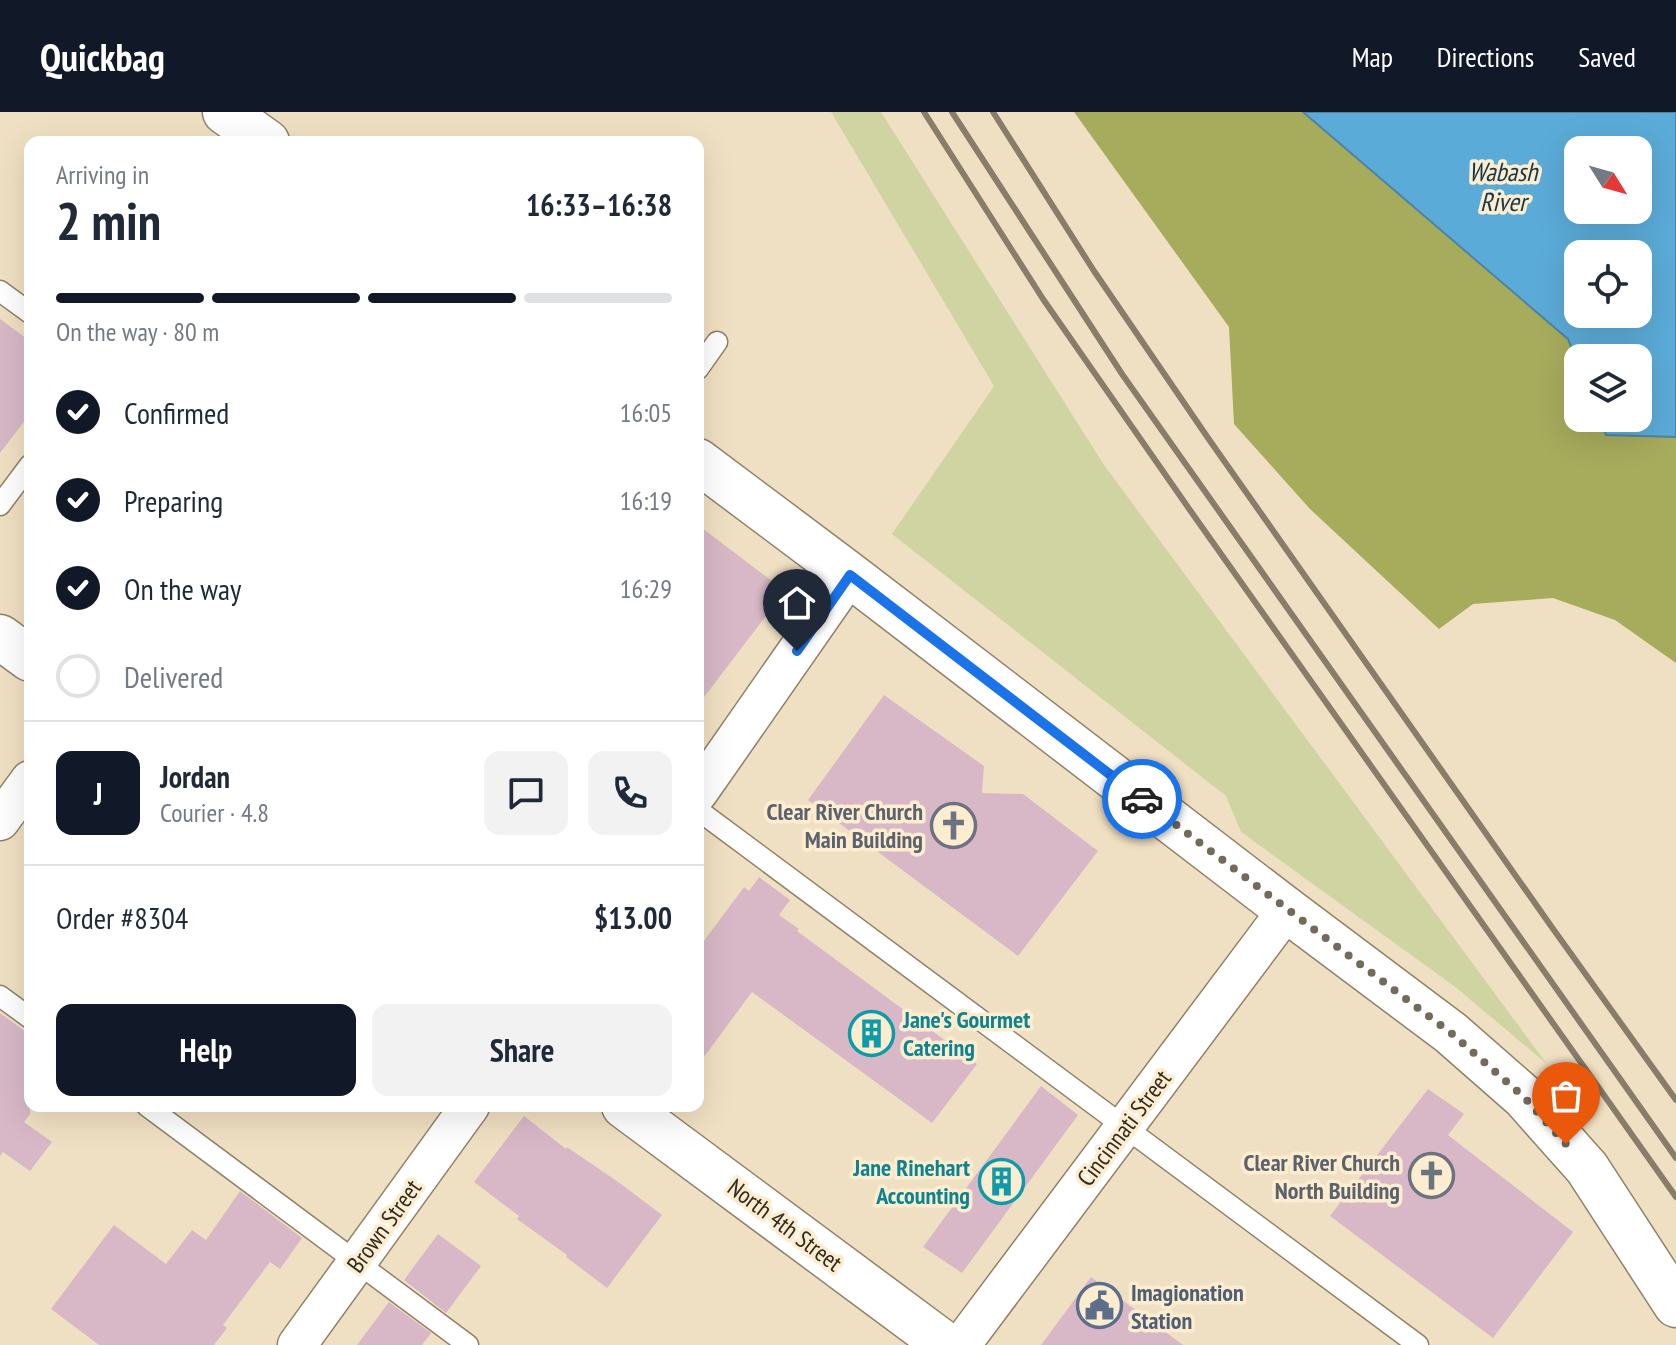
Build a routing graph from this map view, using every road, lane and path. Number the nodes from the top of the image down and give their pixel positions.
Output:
1 (225, 112) edge
2 (259, 136) edge
3 (0, 291) edge
4 (24, 309) edge
5 (717, 342) dead end
6 (704, 360) edge
7 (704, 466) edge
8 (24, 473) edge
9 (0, 505) edge
10 (850, 575) junction
11 (0, 637) edge
12 (24, 655) edge
13 (704, 784) edge
14 (24, 788) edge
15 (704, 814) edge
16 (0, 821) edge
17 (1287, 910) junction
18 (0, 996) edge
19 (24, 1014) edge
20 (155, 1112) edge
21 (466, 1112) edge
22 (632, 1112) edge
23 (1125, 1127) junction
24 (357, 1264) junction
25 (1664, 1288) edge
26 (1676, 1328) edge
27 (297, 1345) edge
28 (468, 1345) edge
29 (946, 1345) edge
30 (961, 1345) edge
31 (1418, 1345) edge

1 - 2 street
3 - 4 lane
5 - 6 lane
7 - 10 street
8 - 9 lane
10 - 13 street
10 - 17 street
11 - 12 street
14 - 16 street
15 - 23 lane
17 - 23 street, Cincinnati Street
17 - 25 street
18 - 19 lane
20 - 24 lane
21 - 24 street, Brown Street
22 - 29 street, North 4th Street
23 - 30 street, Cincinnati Street
23 - 31 lane
24 - 27 street, Brown Street
24 - 28 lane
25 - 26 street

